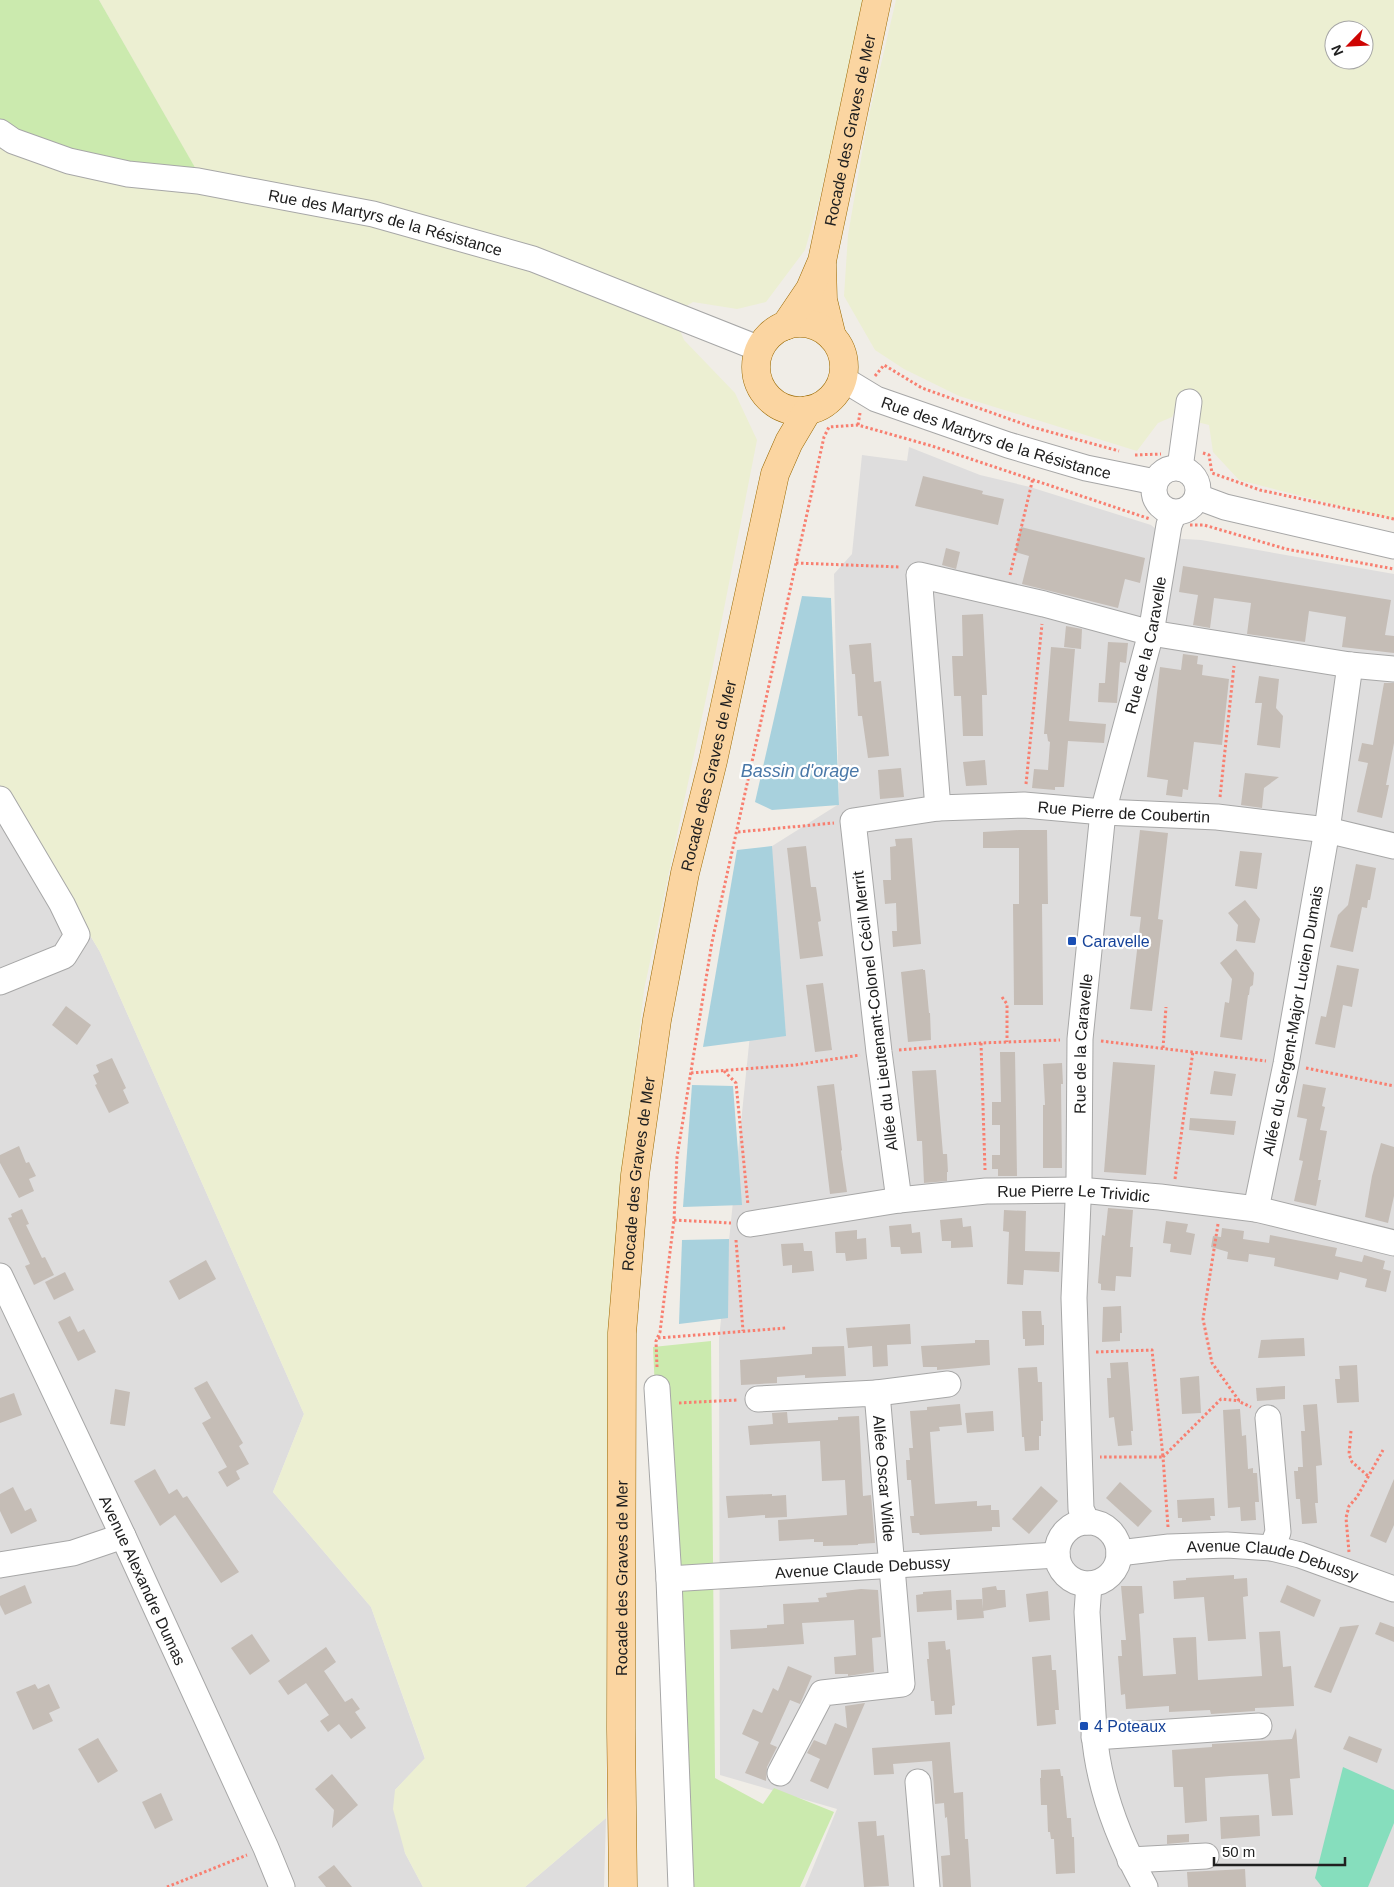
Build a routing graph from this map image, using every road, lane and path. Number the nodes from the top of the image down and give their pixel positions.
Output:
1 (877, 0) edge
2 (0, 132) edge
3 (822, 261) junction
4 (785, 326) junction
5 (832, 337) junction
6 (760, 348) junction
7 (853, 386) junction
8 (768, 397) junction
9 (1189, 402) dead end
10 (808, 410) junction
11 (1124, 453) dead end
12 (1133, 455) dead end
13 (1182, 456) junction
14 (775, 474) junction
15 (1033, 478) junction
16 (1155, 482) junction
17 (1198, 497) junction
18 (1172, 519) junction
19 (1394, 519) edge
20 (1394, 546) edge
21 (796, 564) junction
22 (1394, 569) edge
23 (919, 575) junction
24 (1005, 595) junction
25 (1044, 604) junction
26 (1151, 634) junction
27 (1236, 646) junction
28 (1350, 665) junction
29 (1394, 669) edge
30 (0, 799) edge
31 (1024, 805) junction
32 (938, 808) junction
33 (1103, 812) junction
34 (1217, 817) junction
35 (853, 821) junction
36 (1327, 830) junction
37 (738, 832) junction
38 (1394, 846) edge
39 (0, 982) edge
40 (1002, 998) dead end
41 (1166, 1007) dead end
42 (1007, 1042) dead end
43 (981, 1043) dead end
44 (1163, 1048) dead end
45 (1193, 1051) dead end
46 (795, 1064) dead end
47 (723, 1070) junction
48 (691, 1073) junction
49 (1078, 1190) junction
50 (986, 1191) junction
51 (1172, 1199) junction
52 (899, 1200) junction
53 (1221, 1205) junction
54 (1256, 1209) junction
55 (674, 1220) junction
56 (742, 1223) junction
57 (1394, 1243) edge
58 (0, 1276) edge
59 (786, 1328) dead end
60 (744, 1331) junction
61 (657, 1338) junction
62 (1076, 1352) junction
63 (948, 1384) dead end
64 (877, 1393) junction
65 (658, 1396) junction
66 (758, 1399) joint
67 (1240, 1402) junction
68 (1268, 1418) joint
69 (1350, 1431) dead end
70 (1384, 1450) dead end
71 (1079, 1456) junction
72 (1163, 1457) junction
73 (1368, 1476) junction
74 (1087, 1522) junction
75 (123, 1536) junction
76 (1169, 1547) junction
77 (1272, 1548) junction
78 (1119, 1553) junction
79 (1057, 1555) junction
80 (1349, 1556) dead end
81 (0, 1564) edge
82 (893, 1565) junction
83 (669, 1579) junction
84 (1089, 1584) junction
85 (1394, 1588) edge
86 (1259, 1726) dead end
87 (1094, 1737) junction
88 (780, 1772) dead end
89 (918, 1782) dead end
90 (266, 1848) junction
91 (1206, 1856) dead end
92 (1130, 1860) junction
93 (167, 1887) edge
94 (282, 1887) edge
95 (623, 1887) edge
96 (681, 1887) edge
97 (927, 1887) edge
98 (1145, 1887) edge

1 - 3 main road, Rocade des Graves de Mer
2 - 6 street, Rue des Martyrs de la Résistance
3 - 4 main road, Rocade des Graves de Mer
3 - 5 main road, Rocade des Graves de Mer
4 - 5 main road
4 - 6 main road
5 - 7 main road
6 - 8 main road
7 - 10 main road
7 - 11 path
7 - 16 street, Rue des Martyrs de la Résistance
8 - 10 main road
8 - 14 main road, Rocade des Graves de Mer
9 - 13 street
10 - 14 main road, Rocade des Graves de Mer
12 - 13 path
13 - 16 street
13 - 17 street
13 - 19 path
14 - 95 main road, Rocade des Graves de Mer
15 - 18 path
15 - 21 path
15 - 24 path
16 - 18 street
17 - 18 street
17 - 20 street
18 - 22 path
18 - 26 street, Rue de la Caravelle
21 - 23 path
21 - 37 path
23 - 24 street
23 - 32 street
24 - 25 street
25 - 26 street
25 - 31 path
26 - 27 street
26 - 33 street, Rue de la Caravelle
27 - 28 street
27 - 34 path
28 - 29 street
28 - 36 street, Allée du Sergent-Major Lucien Dumais
30 - 39 street
31 - 32 street, Rue Pierre de Coubertin
31 - 33 street, Rue Pierre de Coubertin
32 - 35 street, Rue Pierre de Coubertin
33 - 34 street, Rue Pierre de Coubertin
33 - 49 street, Rue de la Caravelle
34 - 36 street, Rue Pierre de Coubertin
35 - 37 path
35 - 52 street, Allée du Lieutenant-Colonel Cécil Merrit
36 - 38 street, Rue Pierre de Coubertin
36 - 54 street, Allée du Sergent-Major Lucien Dumais
37 - 48 path
40 - 42 path
41 - 44 path
43 - 50 path
45 - 51 path
46 - 47 path
47 - 48 path
47 - 56 path
48 - 55 path
49 - 50 street, Rue Pierre Le Trividic
49 - 51 street, Rue Pierre Le Trividic
49 - 62 street, Rue de la Caravelle
50 - 52 street, Rue Pierre Le Trividic
51 - 53 street, Rue Pierre Le Trividic
52 - 56 street, Rue Pierre Le Trividic
53 - 54 street, Rue Pierre Le Trividic
53 - 67 path
54 - 57 street, Rue Pierre Le Trividic
55 - 56 path
55 - 61 path
56 - 60 path
58 - 75 street, Avenue Alexandre Dumas
59 - 60 path
60 - 61 path
61 - 65 path
62 - 71 street, Rue de la Caravelle
62 - 72 path
63 - 64 street, Allée Oscar Wilde
64 - 66 street, Allée Oscar Wilde
64 - 82 street, Allée Oscar Wilde
65 - 66 path
65 - 83 street
67 - 68 path
67 - 72 path
68 - 77 street
69 - 73 path
70 - 73 path
71 - 72 path
71 - 74 street, Rue de la Caravelle
72 - 76 path
73 - 80 path
74 - 78 street
74 - 79 street
75 - 81 street
75 - 90 street, Avenue Alexandre Dumas
76 - 77 street, Avenue Claude Debussy
76 - 78 street, Avenue Claude Debussy
77 - 85 street, Avenue Claude Debussy
78 - 84 street
79 - 82 street, Avenue Claude Debussy
79 - 84 street
82 - 83 street, Avenue Claude Debussy
82 - 88 street, Allée Oscar Wilde
83 - 96 street
84 - 87 street
86 - 87 street
87 - 92 street
89 - 97 street
90 - 93 path
90 - 94 street, Avenue Alexandre Dumas
91 - 92 street
92 - 98 street

